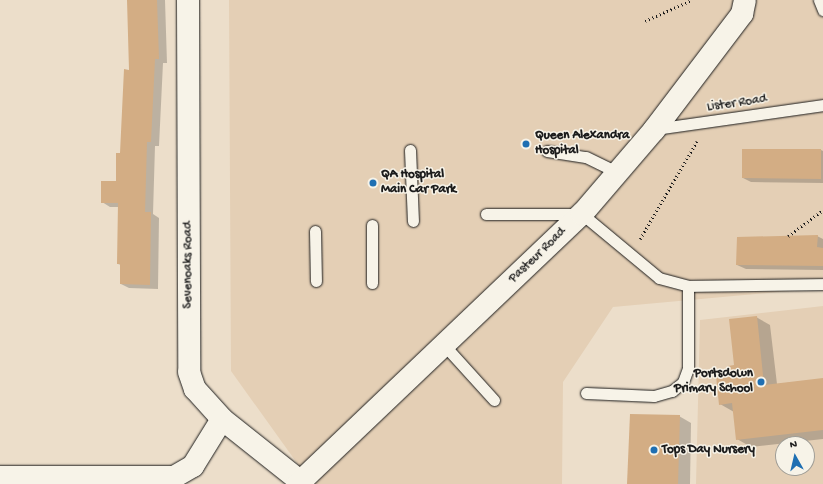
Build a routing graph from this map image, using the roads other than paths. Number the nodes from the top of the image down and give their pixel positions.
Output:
1 (188, 0) edge
2 (744, 0) edge
3 (819, 0) edge
4 (823, 10) edge
5 (823, 105) edge
6 (654, 130) junction
7 (410, 150) dead end
8 (547, 151) dead end
9 (619, 173) junction
10 (486, 214) dead end
11 (582, 214) junction
12 (413, 221) dead end
13 (372, 225) dead end
14 (315, 231) dead end
15 (316, 281) dead end
16 (372, 283) dead end
17 (823, 284) edge
18 (688, 286) junction
19 (445, 346) junction
20 (586, 393) dead end
21 (494, 400) dead end
22 (222, 419) junction
23 (0, 476) edge
24 (175, 480) edge
25 (299, 482) edge

1 - 22 street, Sevenoaks Road
2 - 6 street, Pasteur Road
3 - 4 lane
5 - 6 lane, Lister Road
6 - 9 street, Pasteur Road
7 - 12 lane
8 - 9 lane
9 - 11 street, Pasteur Road
10 - 11 lane
11 - 18 lane
11 - 19 street, Pasteur Road
13 - 16 lane
14 - 15 lane
17 - 18 lane
18 - 20 lane
19 - 21 lane
19 - 25 street, Pasteur Road
22 - 24 street
22 - 25 street, Sevenoaks Road
23 - 24 street

